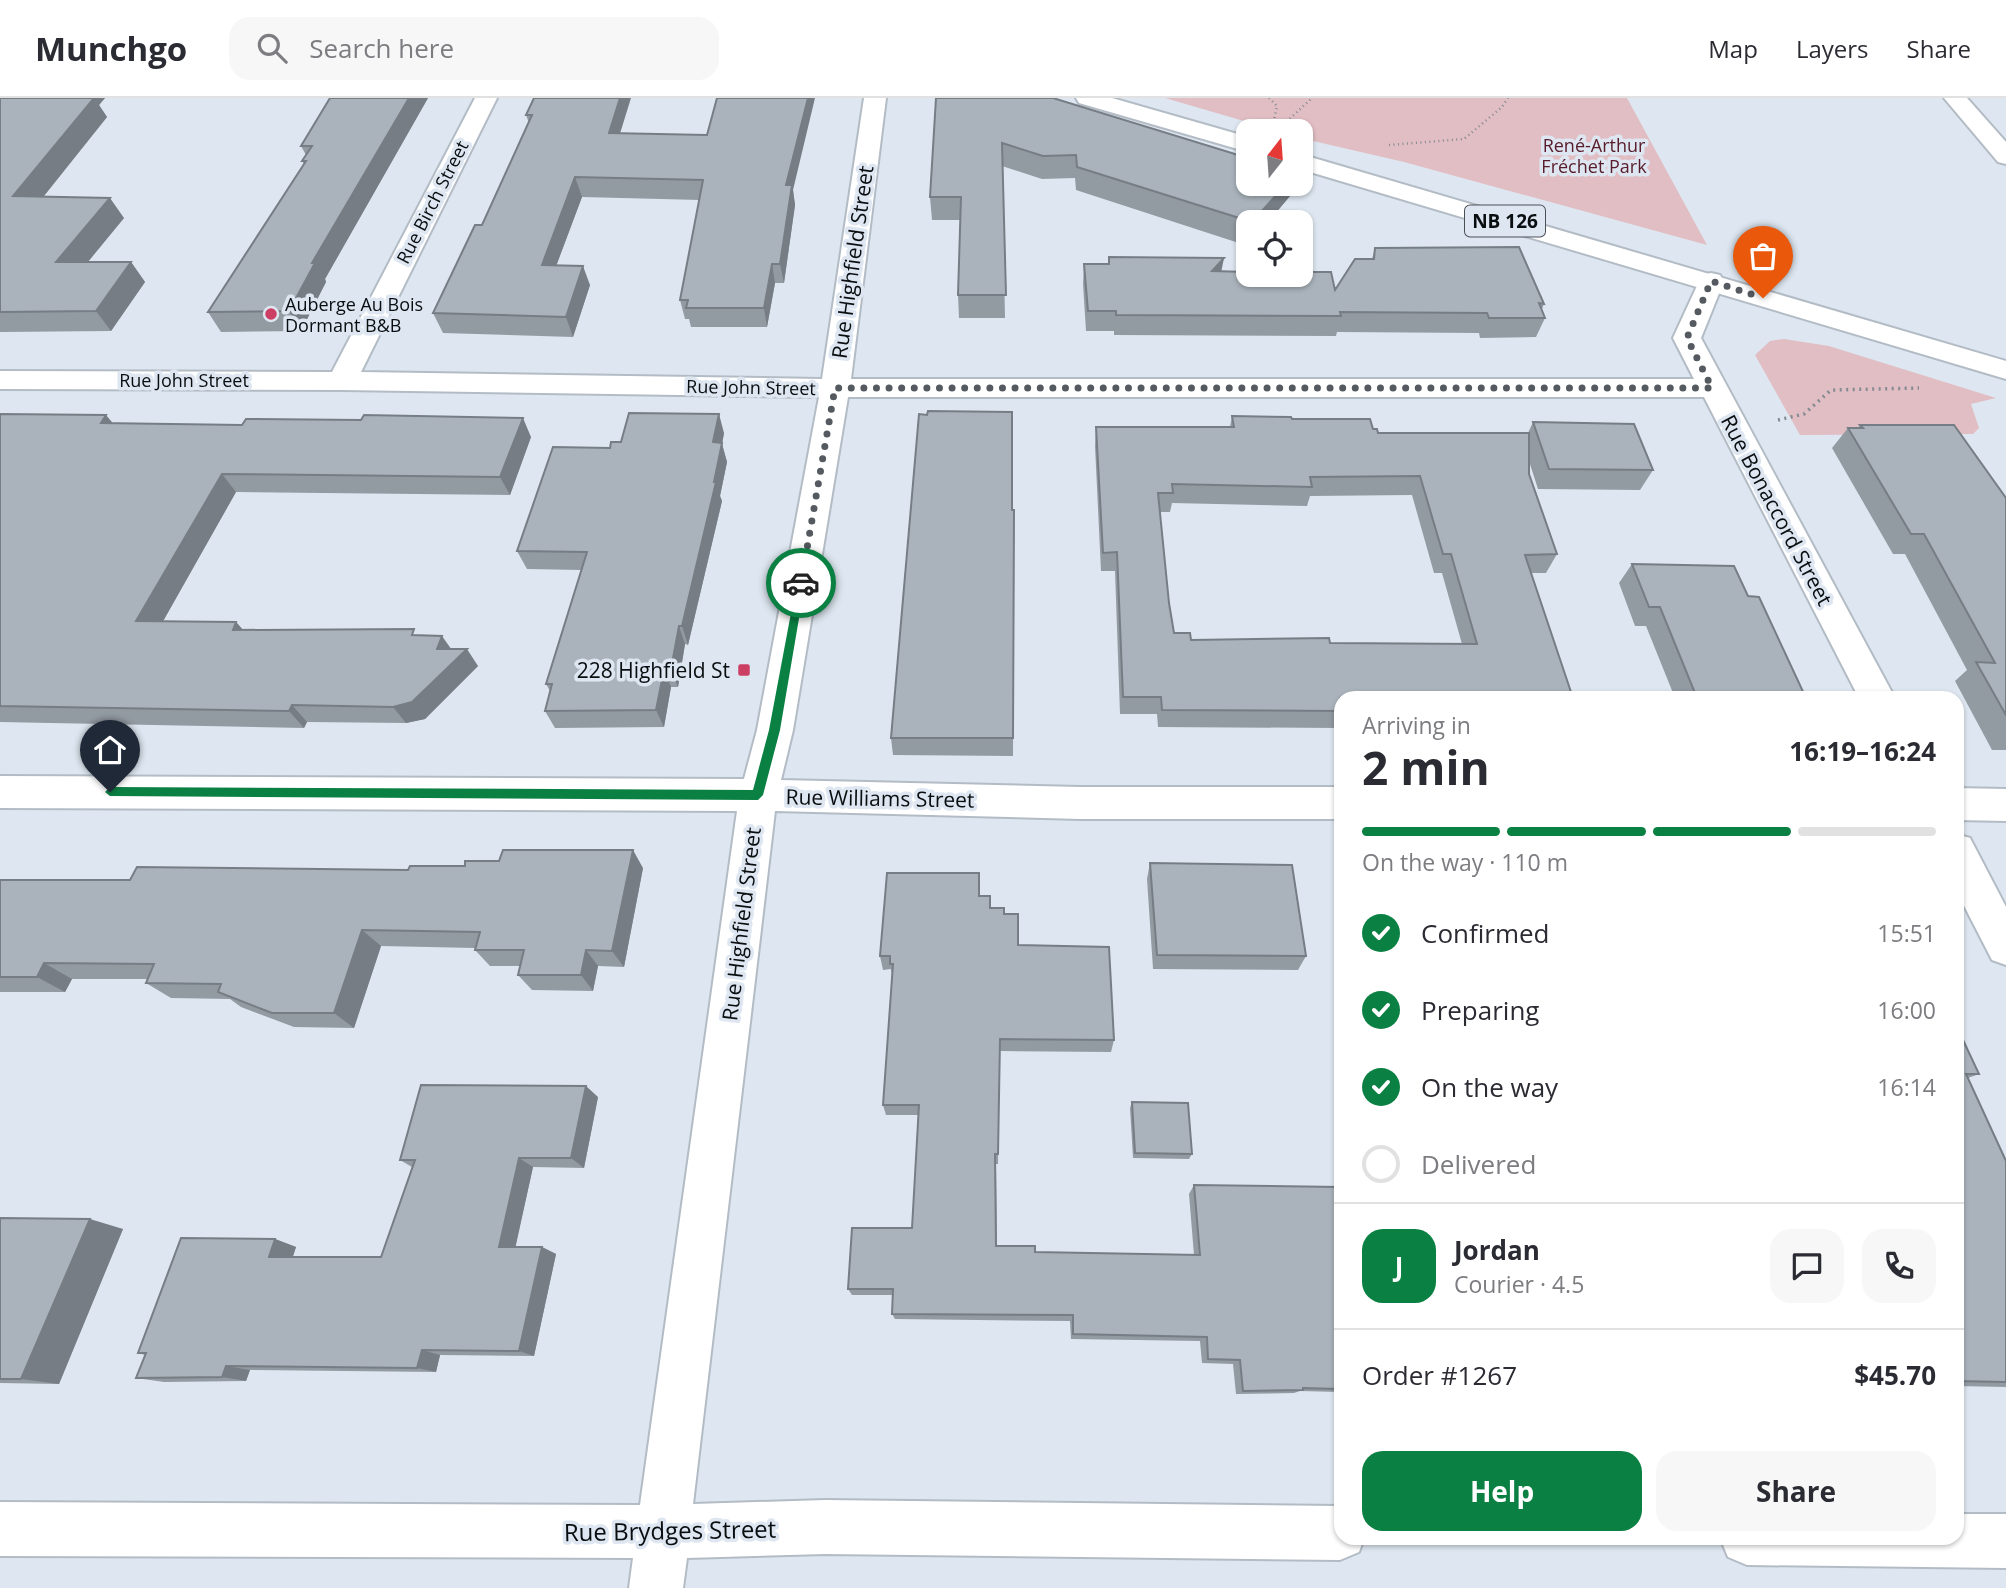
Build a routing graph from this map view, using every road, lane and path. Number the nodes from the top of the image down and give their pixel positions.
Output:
1 (486, 98) edge
2 (875, 98) edge
3 (1087, 98) edge
4 (1269, 98) edge
5 (1312, 98) edge
6 (1508, 98) edge
7 (1955, 98) edge
8 (1276, 119) edge
9 (1288, 119) edge
10 (1236, 141) edge
11 (1380, 145) dead end
12 (2006, 157) edge
13 (1313, 165) edge
14 (1711, 281) junction
15 (1922, 346) junction
16 (2006, 349) edge
17 (2006, 370) edge
18 (0, 380) edge
19 (342, 381) junction
20 (1929, 387) dead end
21 (835, 388) junction
22 (1712, 388) junction
23 (1771, 420) dead end
24 (1873, 691) edge
25 (0, 792) edge
26 (758, 795) junction
27 (1334, 803) edge
28 (1964, 804) edge
29 (2006, 805) edge
30 (1964, 866) edge
31 (2006, 947) edge
32 (0, 1528) edge
33 (663, 1532) junction
34 (1334, 1533) edge
35 (1964, 1541) edge
36 (2006, 1541) edge
37 (656, 1588) edge

1 - 19 street, Rue Birch Street
2 - 21 street, Rue Highfield Street
3 - 10 street
4 - 8 path
5 - 9 path
6 - 11 path
7 - 12 street
13 - 14 street, NB 126
14 - 15 street, NB 126
14 - 22 street, Rue Bonaccord Street
15 - 16 street
15 - 17 street, NB 126
18 - 19 street, Rue John Street
19 - 21 street, Rue John Street
20 - 23 path
21 - 22 street, Rue John Street
21 - 26 street, Rue Highfield Street
22 - 24 street, Rue Bonaccord Street
25 - 26 street, Rue Williams Street
26 - 27 street, Rue Williams Street
26 - 33 street, Rue Highfield Street
28 - 29 street
30 - 31 street
32 - 33 street, Rue Brydges Street
33 - 34 street, Rue Brydges Street
33 - 37 street, Rue Highfield Street
35 - 36 street

